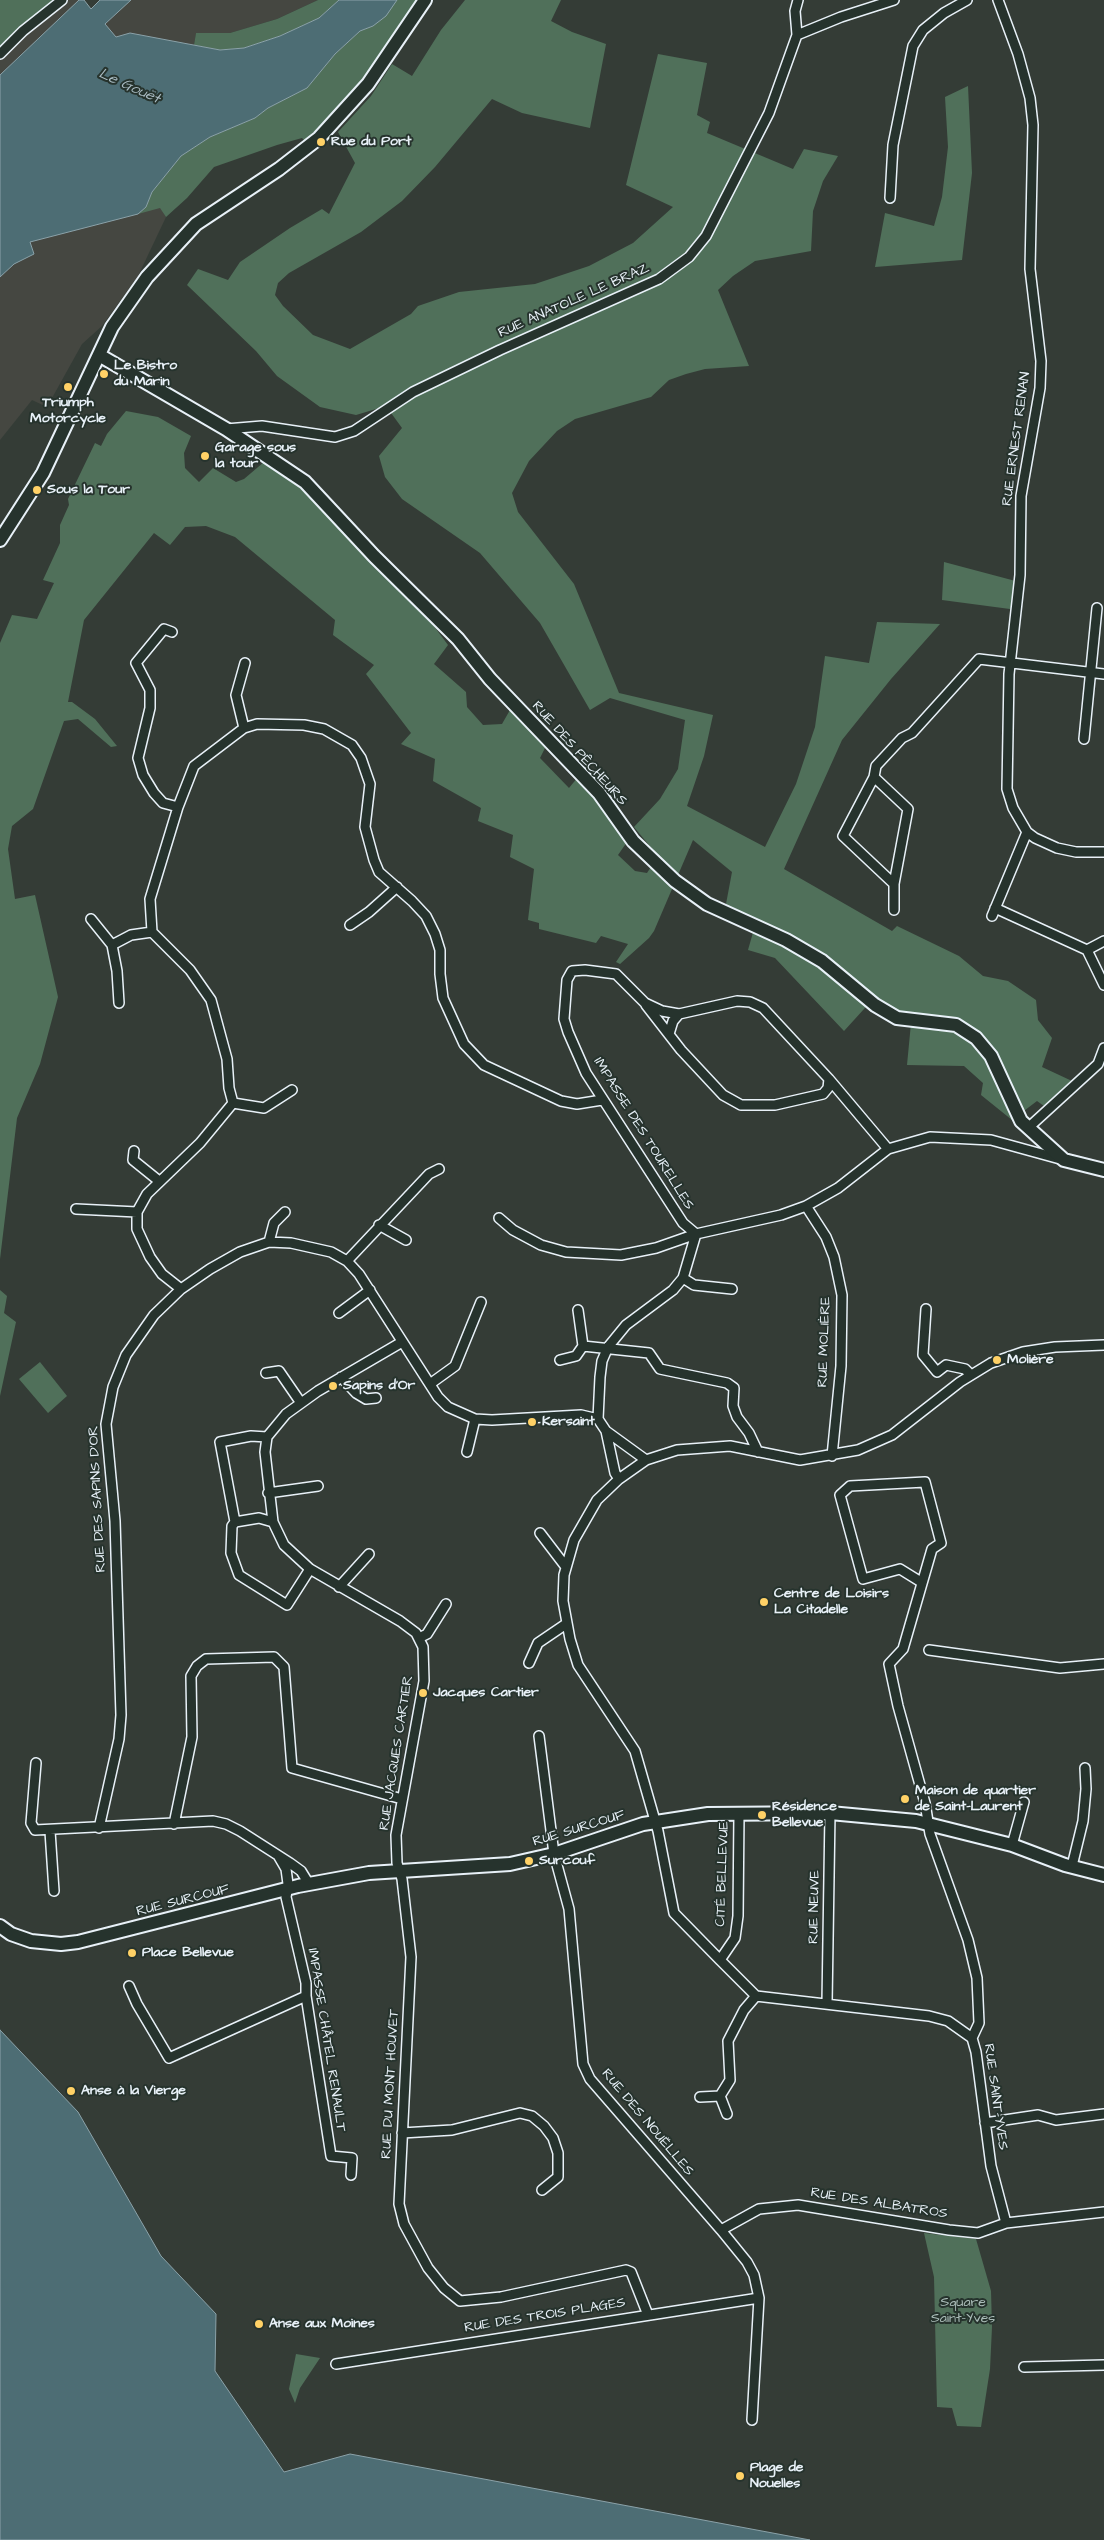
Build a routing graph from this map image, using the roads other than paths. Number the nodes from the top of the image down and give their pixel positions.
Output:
1 (62, 0) edge
2 (425, 0) edge
3 (798, 0) edge
4 (894, 0) edge
5 (967, 0) edge
6 (998, 0) edge
7 (797, 34) junction
8 (0, 54) edge
9 (890, 198) dead end
10 (99, 355) junction
11 (226, 429) junction
12 (0, 540) edge
13 (1097, 608) dead end
14 (172, 632) dead end
15 (245, 663) dead end
16 (1012, 664) junction
17 (1090, 673) junction
18 (1104, 674) edge
19 (244, 728) junction
20 (1084, 739) dead end
21 (874, 777) junction
22 (178, 807) junction
23 (1028, 832) junction
24 (1104, 852) edge
25 (894, 884) junction
26 (397, 887) junction
27 (894, 910) dead end
28 (91, 919) dead end
29 (350, 925) dead end
30 (152, 932) junction
31 (1104, 941) edge
32 (112, 945) junction
33 (1087, 950) junction
34 (1104, 985) edge
35 (119, 1003) dead end
36 (644, 1003) junction
37 (679, 1014) junction
38 (669, 1034) junction
39 (1104, 1048) edge
40 (829, 1079) junction
41 (292, 1090) dead end
42 (823, 1094) junction
43 (602, 1100) junction
44 (233, 1103) junction
45 (851, 1106) junction
46 (1028, 1128) junction
47 (888, 1149) junction
48 (134, 1151) dead end
49 (1064, 1160) junction
50 (439, 1169) dead end
51 (1104, 1170) edge
52 (159, 1181) junction
53 (806, 1206) junction
54 (76, 1209) dead end
55 (137, 1212) junction
56 (285, 1212) dead end
57 (499, 1218) dead end
58 (379, 1225) junction
59 (696, 1234) junction
60 (406, 1240) dead end
61 (269, 1242) junction
62 (347, 1262) junction
63 (683, 1278) junction
64 (181, 1289) junction
65 (732, 1289) dead end
66 (370, 1290) junction
67 (481, 1302) dead end
68 (926, 1309) dead end
69 (578, 1310) dead end
70 (339, 1313) dead end
71 (402, 1342) junction
72 (1104, 1345) edge
73 (583, 1346) junction
74 (608, 1347) junction
75 (560, 1360) dead end
76 (266, 1373) dead end
77 (971, 1375) junction
78 (342, 1377) junction
79 (430, 1384) junction
80 (376, 1398) dead end
81 (301, 1403) junction
82 (475, 1419) junction
83 (598, 1419) junction
84 (606, 1431) junction
85 (268, 1437) junction
86 (467, 1452) dead end
87 (758, 1452) junction
88 (832, 1456) junction
89 (646, 1460) junction
90 (619, 1479) junction
91 (318, 1486) dead end
92 (268, 1493) junction
93 (235, 1522) junction
94 (273, 1522) junction
95 (540, 1533) dead end
96 (369, 1554) dead end
97 (566, 1567) junction
98 (310, 1569) junction
99 (921, 1582) junction
100 (339, 1587) junction
101 (446, 1604) dead end
102 (566, 1624) junction
103 (419, 1638) junction
104 (929, 1650) dead end
105 (529, 1663) dead end
106 (1104, 1664) edge
107 (539, 1736) dead end
108 (36, 1763) dead end
109 (1085, 1768) dead end
110 (402, 1799) junction
111 (1024, 1802) dead end
112 (830, 1813) junction
113 (739, 1814) junction
114 (656, 1821) junction
115 (174, 1824) junction
116 (928, 1824) junction
117 (99, 1828) junction
118 (50, 1831) junction
119 (1012, 1845) junction
120 (554, 1854) junction
121 (279, 1857) junction
122 (1072, 1866) junction
123 (400, 1872) junction
124 (1104, 1875) edge
125 (309, 1884) junction
126 (286, 1890) junction
127 (54, 1891) dead end
128 (0, 1926) edge
129 (720, 1960) junction
130 (129, 1986) dead end
131 (306, 1996) junction
132 (756, 1996) junction
133 (827, 2002) junction
134 (972, 2038) junction
135 (720, 2096) junction
136 (700, 2097) dead end
137 (727, 2114) dead end
138 (1104, 2114) edge
139 (985, 2123) junction
140 (402, 2133) junction
141 (351, 2174) dead end
142 (542, 2190) dead end
143 (1104, 2212) edge
144 (1006, 2223) junction
145 (721, 2230) junction
146 (759, 2298) junction
147 (648, 2315) junction
148 (336, 2364) dead end
149 (1104, 2365) edge
150 (1024, 2367) dead end
151 (752, 2420) dead end

1 - 8 street
2 - 10 street
3 - 7 street
4 - 7 street
5 - 9 street
6 - 16 street, RUE ERNEST RENAN
7 - 11 street, RUE ANATOLE LE BRAZ
10 - 11 street, RUE DES PÊCHEURS
10 - 12 street
11 - 46 street, RUE DES PÊCHEURS
13 - 17 street
14 - 22 street
15 - 19 street
16 - 17 street
16 - 21 street
16 - 23 street, RUE ERNEST RENAN
17 - 18 street
17 - 20 street
19 - 22 street
19 - 26 street
21 - 25 street
21 - 25 street
22 - 30 street
23 - 24 street, RUE ERNEST RENAN
23 - 33 street
25 - 27 street
26 - 29 street
26 - 43 street
28 - 32 street
30 - 32 street
30 - 44 street
31 - 33 street
32 - 35 street
33 - 34 street
36 - 37 street
36 - 38 street
36 - 43 street, IMPASSE DES TOURELLES
37 - 38 street
37 - 40 street
38 - 42 street
39 - 46 street
40 - 42 street
40 - 45 street
41 - 44 street
42 - 45 street
43 - 59 street, IMPASSE DES TOURELLES
44 - 52 street
45 - 47 street
46 - 49 street, RUE DES PÊCHEURS
47 - 49 street
47 - 53 street
48 - 52 street
49 - 51 street
50 - 58 street
52 - 55 street
53 - 59 street
53 - 88 street, RUE MOLIÈRE
54 - 55 street
55 - 64 street
56 - 61 street
57 - 59 street
58 - 60 street
58 - 62 street
59 - 63 street
61 - 62 street, RUE DES SAPINS D'OR
61 - 64 street, RUE DES SAPINS D'OR
62 - 66 street, RUE DES SAPINS D'OR
63 - 65 street
63 - 74 street
64 - 117 street, RUE DES SAPINS D'OR
66 - 70 street
66 - 71 street, RUE DES SAPINS D'OR
67 - 79 street
68 - 77 street
69 - 73 street
71 - 78 street
71 - 79 street, RUE DES SAPINS D'OR
72 - 77 street, CITÉ BELLEVUE
73 - 74 street
73 - 75 street
74 - 83 street
74 - 87 street
76 - 81 street
77 - 88 street, CITÉ BELLEVUE
78 - 80 street
78 - 81 street
79 - 82 street, RUE DES SAPINS D'OR
81 - 85 street
82 - 83 street, RUE DES SAPINS D'OR
82 - 86 street
83 - 84 street
84 - 89 street
84 - 90 street
85 - 92 street
85 - 93 street
87 - 88 street, CITÉ BELLEVUE
87 - 89 street, CITÉ BELLEVUE
89 - 90 street, CITÉ BELLEVUE
90 - 97 street, CITÉ BELLEVUE
91 - 92 street
92 - 94 street
93 - 94 street
93 - 98 street
94 - 98 street
95 - 97 street
96 - 100 street
97 - 102 street, CITÉ BELLEVUE
98 - 100 street
99 - 99 street
99 - 116 street, RUE SAINT-YVES
100 - 103 street
101 - 103 street
102 - 105 street
102 - 114 street, CITÉ BELLEVUE
103 - 110 street, RUE JACQUES CARTIER
104 - 106 street
107 - 120 street, RUE DES NOUËLLES
108 - 118 street
109 - 122 street
110 - 115 street
110 - 123 street, RUE JACQUES CARTIER
111 - 119 street
112 - 113 street, RUE SURCOUF
112 - 116 street, RUE SURCOUF
112 - 133 street, RUE NEUVE
113 - 114 street, RUE SURCOUF
113 - 129 street, CITÉ BELLEVUE
114 - 120 street, RUE SURCOUF
114 - 129 street, CITÉ BELLEVUE
115 - 117 street
115 - 121 street
116 - 119 street, RUE SURCOUF
116 - 134 street, RUE SAINT-YVES
117 - 118 street
118 - 127 street
119 - 122 street, RUE SURCOUF
120 - 123 street, RUE SURCOUF
120 - 145 street, RUE DES NOUËLLES
121 - 125 street
121 - 126 street, IMPASSE CHÂTEL RENAULT
122 - 124 street, RUE SURCOUF
123 - 125 street, RUE SURCOUF
123 - 140 street, RUE DU MONT HOUVET
125 - 126 street, RUE SURCOUF
126 - 128 street, RUE SURCOUF
126 - 131 street, IMPASSE CHÂTEL RENAULT
129 - 132 street, CITÉ BELLEVUE
130 - 131 street
131 - 141 street, IMPASSE CHÂTEL RENAULT
132 - 133 street
132 - 135 street
133 - 134 street
134 - 139 street, RUE SAINT-YVES
135 - 136 street
135 - 137 street
138 - 139 street
139 - 144 street, RUE SAINT-YVES
140 - 142 street
140 - 147 street, RUE DU MONT HOUVET
143 - 144 street
144 - 145 street, RUE DES ALBATROS
145 - 146 street, RUE DES NOUËLLES
146 - 147 street, RUE DES TROIS PLAGES
146 - 151 street, RUE DES NOUËLLES
147 - 148 street, RUE DES TROIS PLAGES
149 - 150 street

